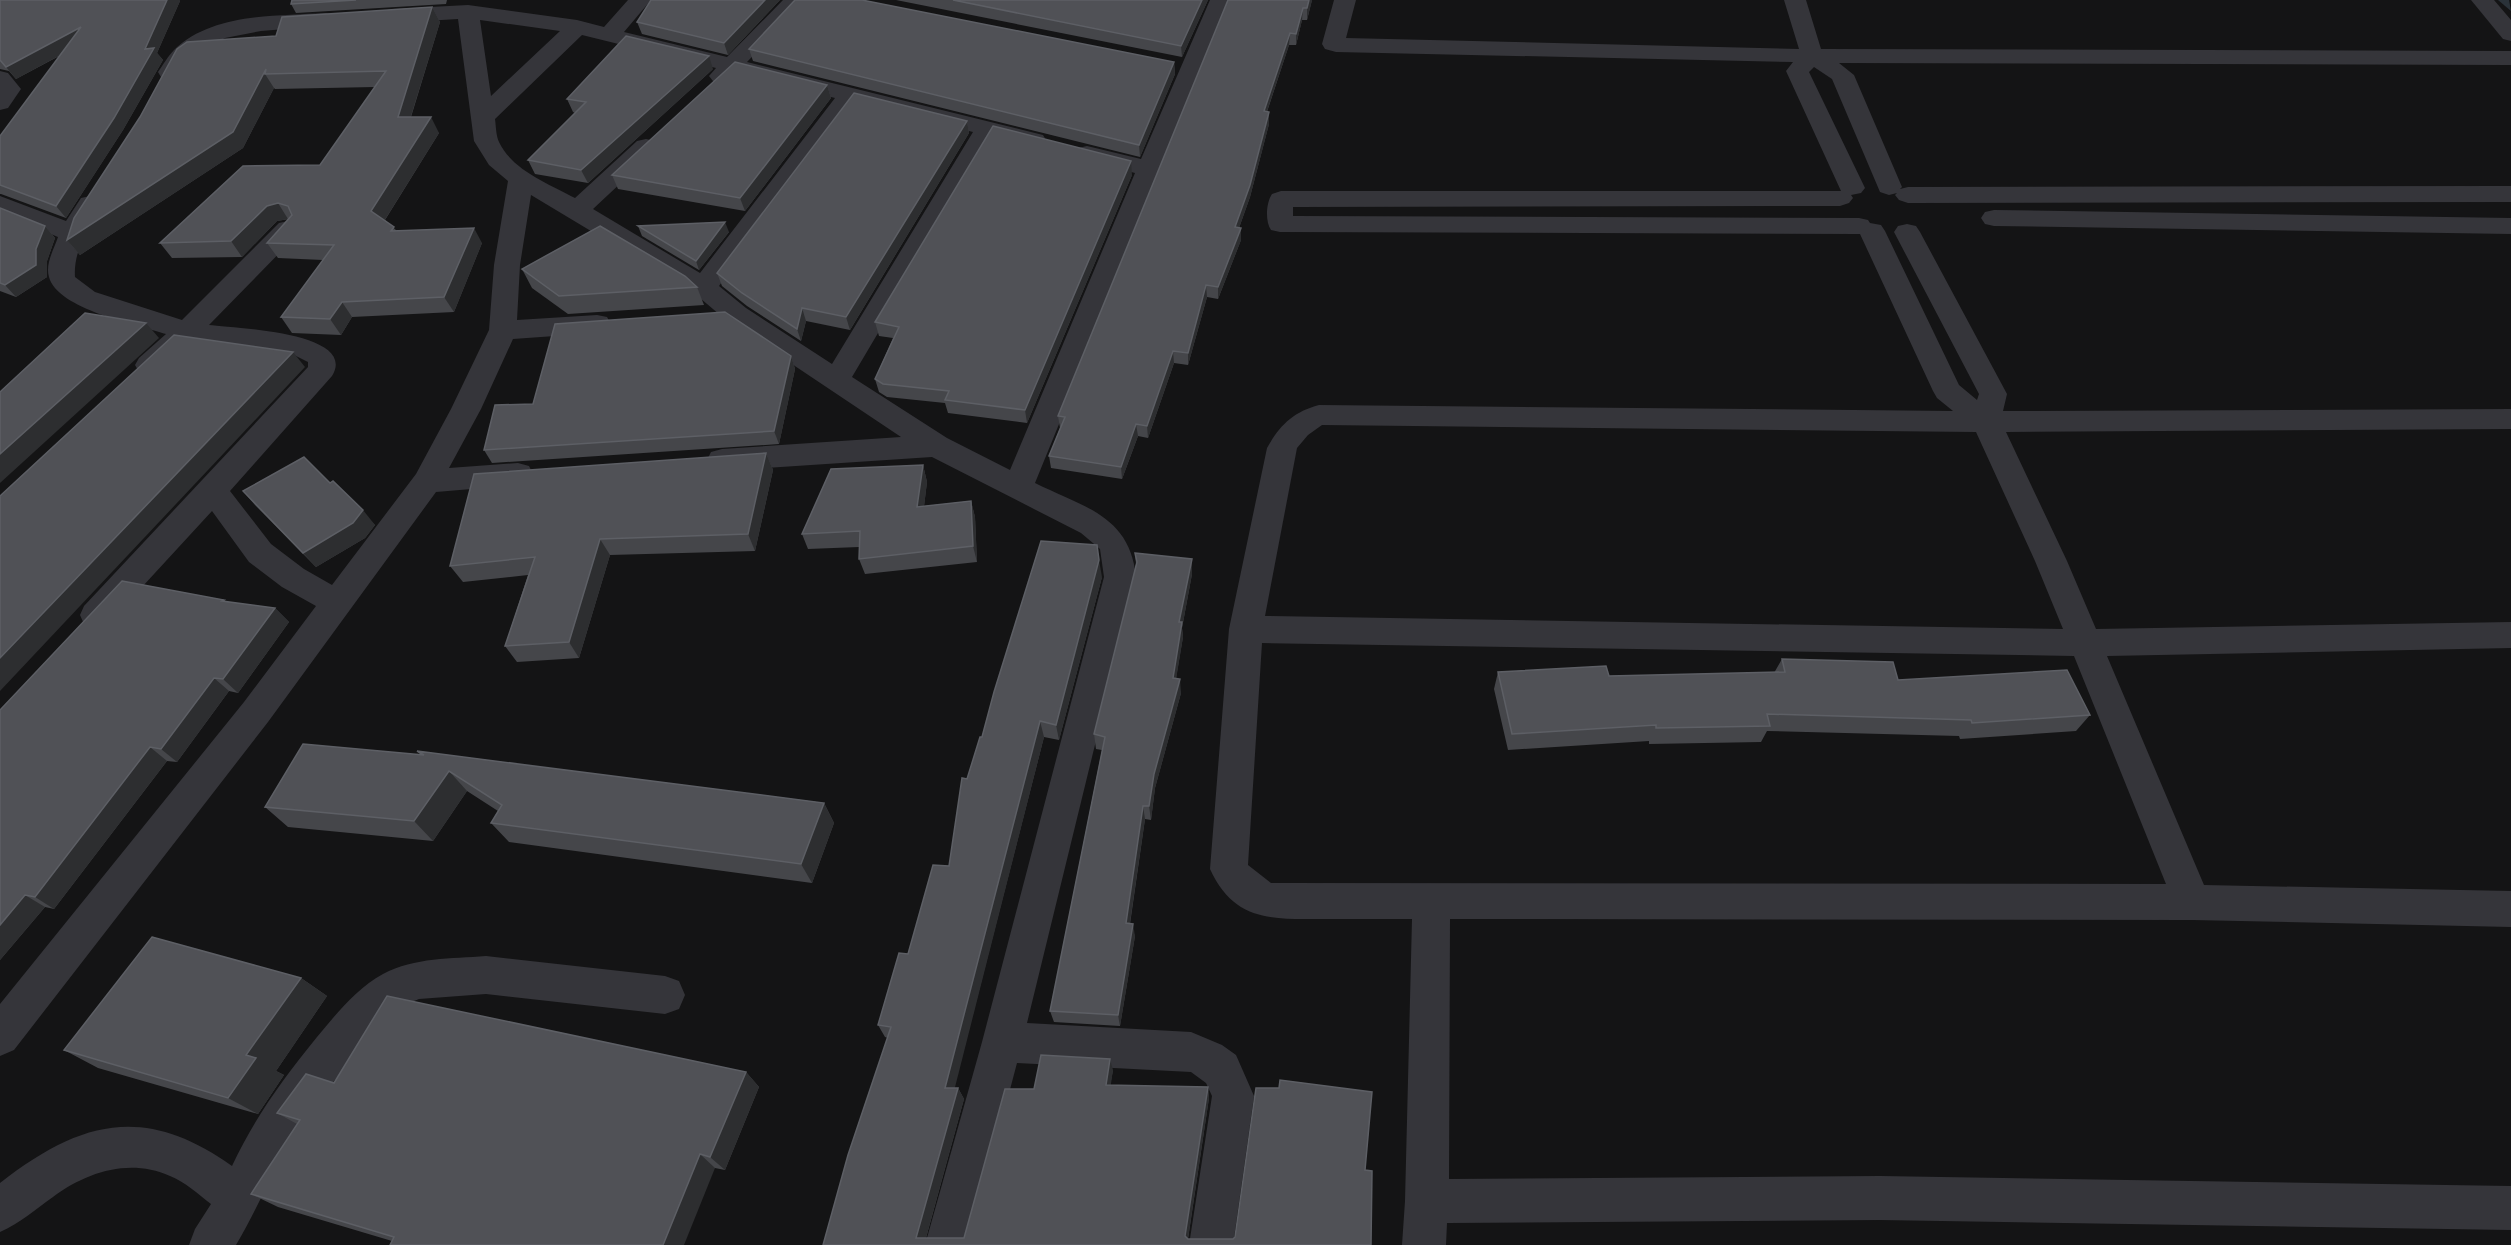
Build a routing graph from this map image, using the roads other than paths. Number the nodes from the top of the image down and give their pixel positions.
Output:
1 (259, 0) edge
2 (640, 0) edge
3 (795, 0) edge
4 (1221, 0) edge
5 (1346, 0) edge
6 (1795, 0) edge
7 (2482, 0) edge
8 (468, 12) junction
9 (255, 25) junction
10 (577, 27) junction
11 (2511, 34) edge
12 (609, 35) junction
13 (1812, 56) junction
14 (2511, 58) edge
15 (734, 64) junction
16 (0, 78) edge
17 (708, 89) edge
18 (159, 90) edge
19 (850, 94) junction
20 (0, 103) edge
21 (483, 117) junction
22 (987, 128) junction
23 (1824, 128) junction
24 (664, 129) edge
25 (1865, 129) junction
26 (1149, 169) junction
27 (521, 179) junction
28 (101, 186) edge
29 (1898, 191) junction
30 (1846, 193) junction
31 (2511, 194) edge
32 (0, 204) edge
33 (577, 210) junction
34 (1915, 224) junction
35 (2511, 226) edge
36 (288, 229) edge
37 (1865, 229) junction
38 (72, 232) junction
39 (704, 287) junction
40 (1948, 308) junction
41 (1909, 310) junction
42 (736, 314) junction
43 (701, 317) edge
44 (620, 322) edge
45 (503, 330) junction
46 (187, 331) junction
47 (136, 378) edge
48 (837, 379) junction
49 (2511, 420) edge
50 (1986, 422) junction
51 (936, 446) junction
52 (699, 462) edge
53 (545, 472) edge
54 (427, 481) junction
55 (1017, 489) junction
56 (213, 490) junction
57 (337, 603) junction
58 (1246, 629) junction
59 (2511, 636) edge
60 (74, 639) edge
61 (2085, 643) junction
62 (1431, 900) junction
63 (2192, 902) junction
64 (2511, 909) edge
65 (665, 995) dead end
66 (4, 1024) edge
67 (1002, 1042) junction
68 (240, 1198) junction
69 (1427, 1201) junction
70 (2511, 1208) edge
71 (0, 1210) edge
72 (211, 1245) edge
73 (947, 1245) edge
74 (1211, 1245) edge
75 (1424, 1245) edge

1 - 9 street
2 - 12 street
3 - 15 street
4 - 26 street
5 - 13 street
6 - 13 street
7 - 11 street
8 - 9 street
8 - 10 street
8 - 21 street
9 - 18 street
10 - 12 street
10 - 21 street
12 - 15 street
13 - 14 street
13 - 23 street
13 - 25 street
15 - 17 street
15 - 19 street
16 - 20 street
19 - 22 street
19 - 39 street
21 - 27 street
22 - 26 street
22 - 48 street
23 - 25 street
23 - 30 street
24 - 33 street
25 - 29 street
26 - 55 street
27 - 33 street
27 - 45 street
28 - 38 street
29 - 30 street
29 - 31 street
29 - 34 street
30 - 37 street
30 - 37 street
32 - 38 street
33 - 39 street
34 - 35 street
34 - 37 street
34 - 40 street
36 - 46 street
37 - 41 street
38 - 46 street
39 - 42 street
40 - 41 street
40 - 50 street
41 - 50 street
42 - 43 street
42 - 48 street
44 - 45 street
45 - 54 street
46 - 47 street
46 - 56 street
48 - 51 street
49 - 50 street
50 - 58 street
50 - 61 street
51 - 52 street
51 - 55 street
53 - 54 street
54 - 57 street
55 - 67 street
56 - 57 street
56 - 60 street
57 - 66 street
58 - 61 street
58 - 62 street
59 - 61 street
61 - 63 street
62 - 63 street
62 - 69 street
63 - 64 street
65 - 68 street
67 - 73 street
67 - 74 street
68 - 71 street
68 - 72 street
69 - 70 street
69 - 75 street

